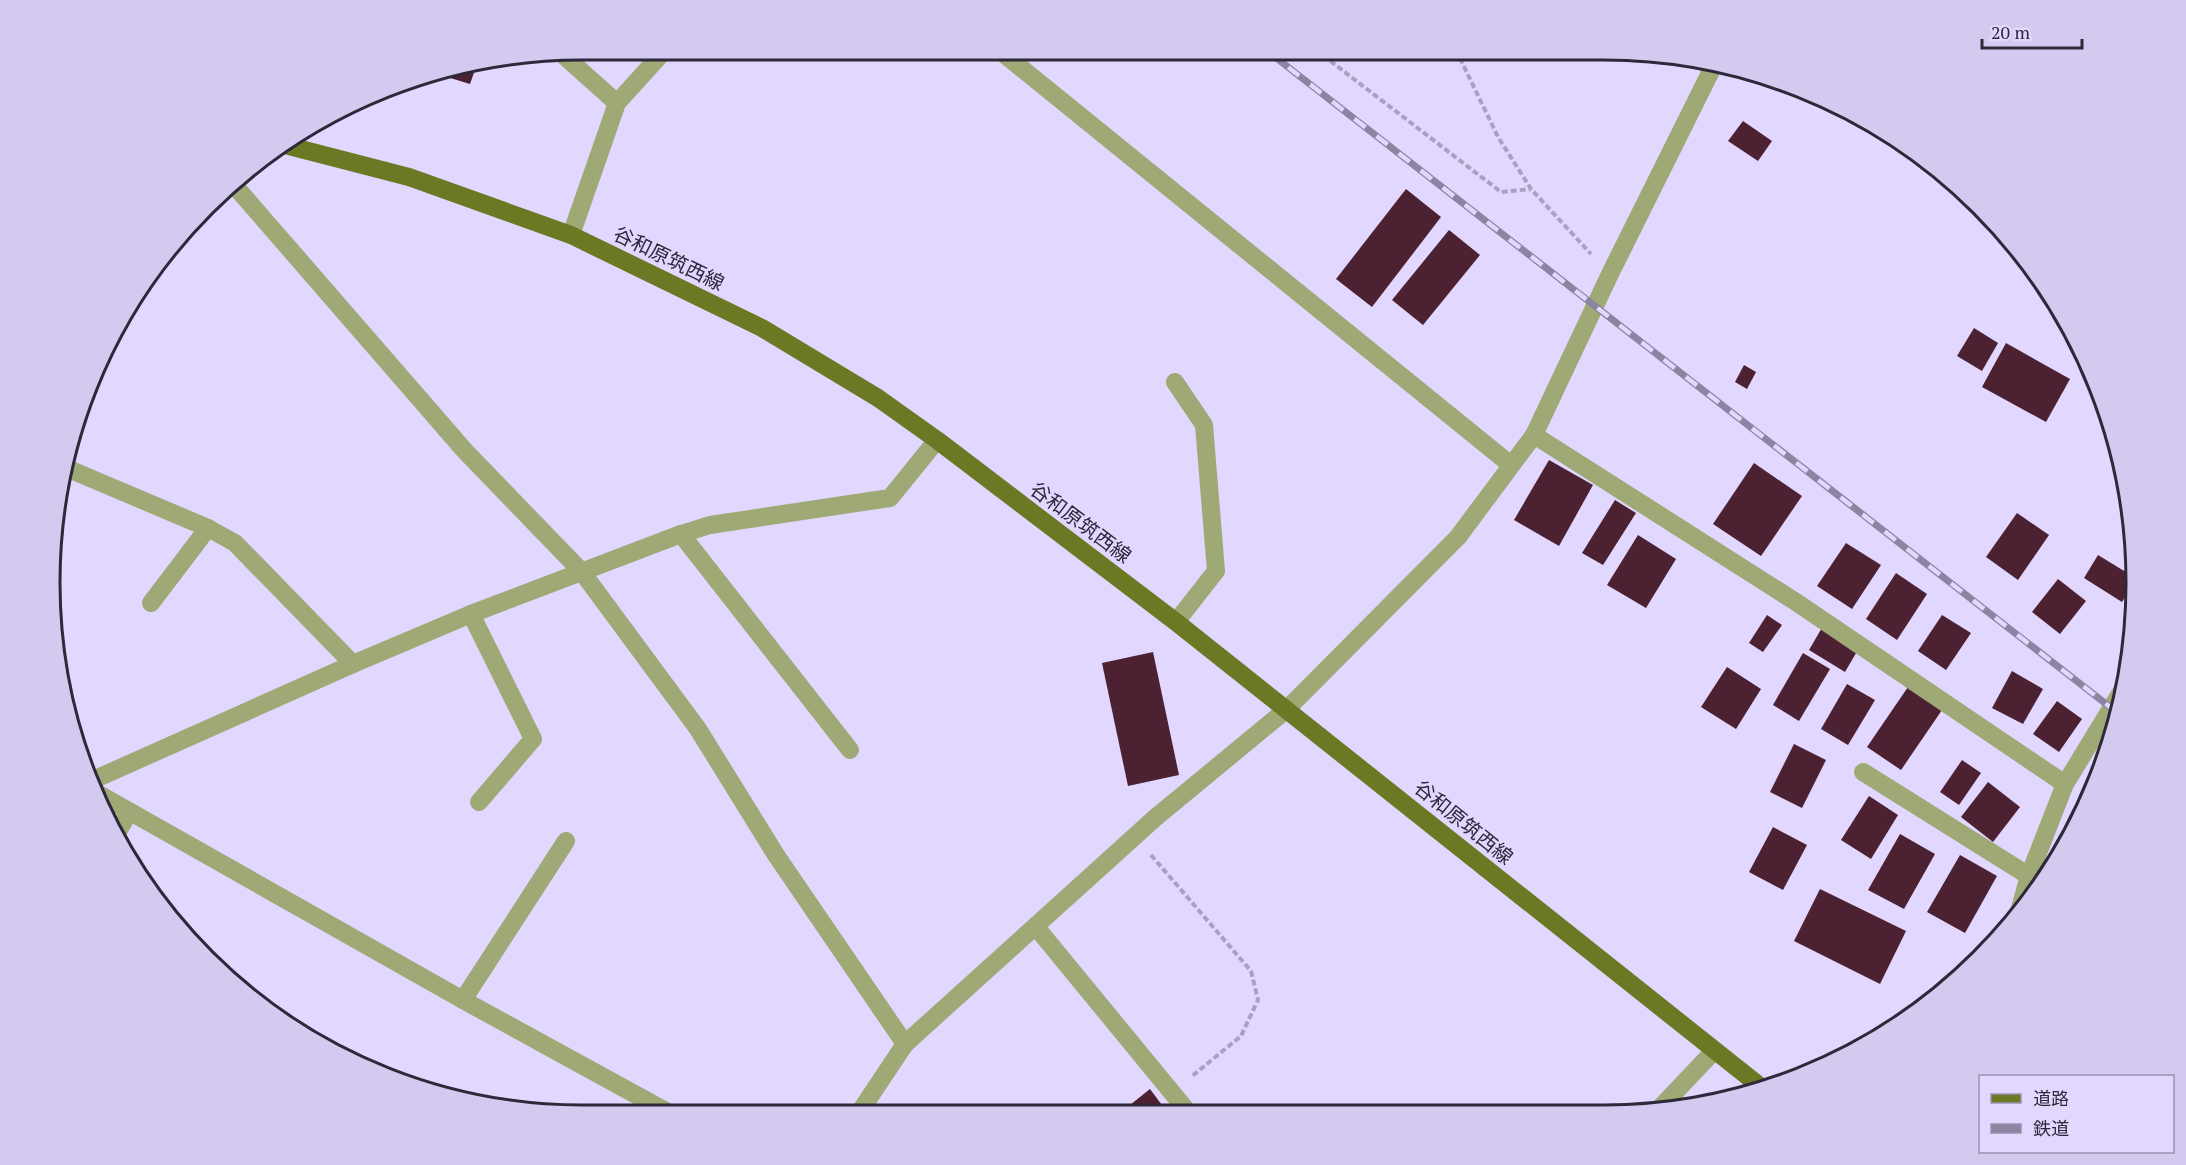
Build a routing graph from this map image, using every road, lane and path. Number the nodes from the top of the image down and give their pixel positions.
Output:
1 (569, 60) edge
2 (656, 60) edge
3 (1011, 60) edge
4 (1329, 60) edge
5 (1461, 60) edge
6 (1711, 71) edge
7 (617, 103) junction
8 (293, 147) edge
9 (1531, 189) junction
10 (238, 190) edge
11 (571, 235) junction
12 (1610, 274) junction
13 (1175, 382) dead end
14 (1534, 435) junction
15 (937, 440) junction
16 (1511, 465) junction
17 (72, 471) edge
18 (208, 528) junction
19 (681, 534) junction
20 (582, 572) junction
21 (151, 603) dead end
22 (471, 614) junction
23 (1176, 622) junction
24 (353, 664) junction
25 (1287, 709) junction
26 (2110, 711) edge
27 (850, 750) dead end
28 (1863, 772) dead end
29 (98, 778) edge
30 (2065, 784) junction
31 (108, 799) edge
32 (479, 802) dead end
33 (129, 812) junction
34 (121, 827) edge
35 (1135, 836) junction
36 (566, 841) dead end
37 (2029, 876) junction
38 (2025, 892) edge
39 (1036, 927) junction
40 (463, 1000) junction
41 (904, 1044) junction
42 (1714, 1051) junction
43 (1755, 1082) edge
44 (1172, 1092) junction
45 (1666, 1102) edge
46 (655, 1105) edge
47 (864, 1105) edge
48 (1182, 1105) edge

1 - 7 street
2 - 7 street
3 - 16 street
4 - 9 path
5 - 9 path
6 - 12 street
7 - 11 street
8 - 11 main road, 谷和原筑西線
9 - 12 path
10 - 20 street
11 - 15 main road, 谷和原筑西線
12 - 14 street
13 - 23 street
14 - 16 street
14 - 30 street
15 - 19 street
15 - 23 main road, 谷和原筑西線
16 - 25 street
17 - 18 street
18 - 21 street
18 - 24 street
19 - 20 street
19 - 27 street
20 - 22 street
20 - 41 street
22 - 24 street
22 - 32 street
23 - 25 main road, 谷和原筑西線
24 - 29 street
25 - 35 street
25 - 42 main road, 谷和原筑西線
26 - 30 street
28 - 37 street
30 - 37 street
31 - 33 street
33 - 34 street
33 - 40 street
35 - 39 street
35 - 44 path
36 - 40 street
37 - 38 street
39 - 41 street
39 - 44 street
40 - 46 street
41 - 47 street
42 - 43 main road, 谷和原筑西線
42 - 45 street
44 - 48 street

